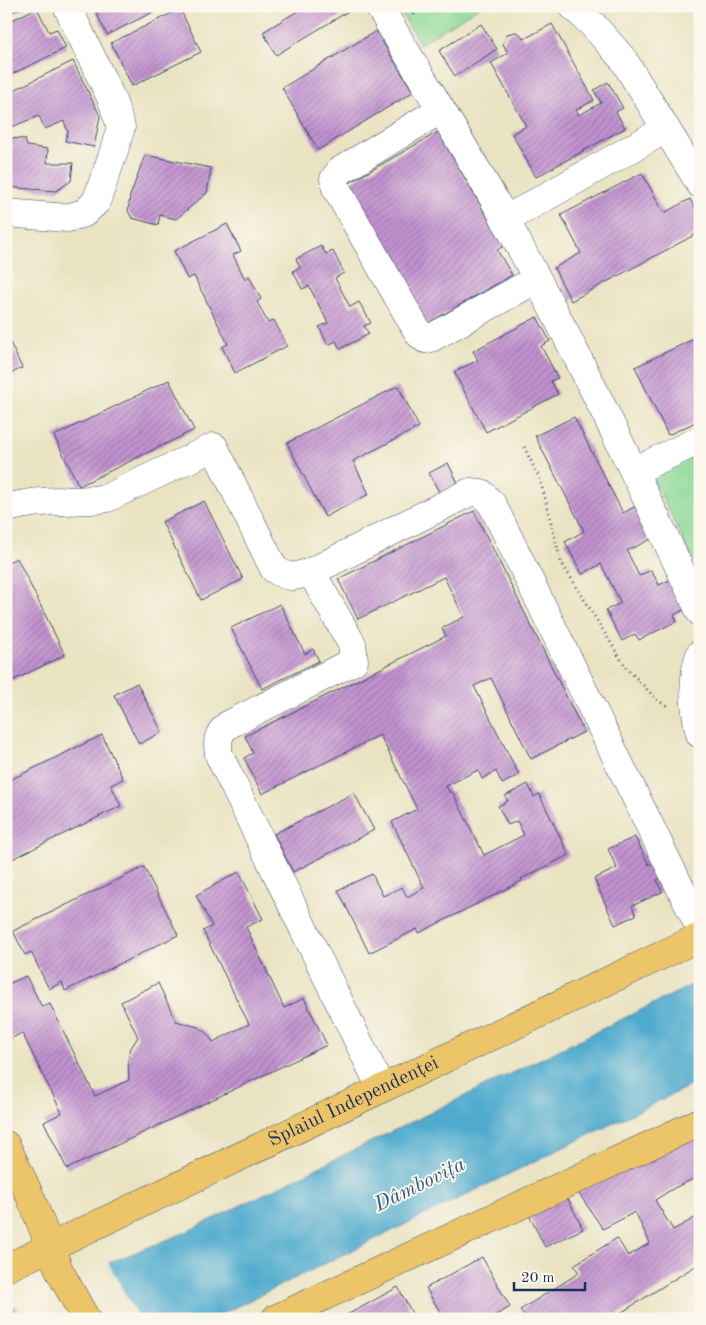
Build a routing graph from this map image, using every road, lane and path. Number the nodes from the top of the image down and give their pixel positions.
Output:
1 (67, 6) edge
2 (378, 6) edge
3 (573, 6) edge
4 (440, 110) junction
5 (666, 129) junction
6 (700, 184) edge
7 (6, 213) edge
8 (505, 220) junction
9 (537, 279) junction
10 (700, 440) edge
11 (524, 447) dead end
12 (634, 471) junction
13 (6, 509) edge
14 (311, 572) junction
15 (700, 612) edge
16 (700, 654) edge
17 (672, 710) dead end
18 (700, 734) edge
19 (700, 928) edge
20 (700, 936) edge
21 (381, 1088) junction
22 (700, 1122) edge
23 (6, 1145) edge
24 (50, 1246) junction
25 (6, 1268) edge
26 (86, 1319) edge
27 (275, 1319) edge

1 - 7 street
2 - 4 street
3 - 5 street
4 - 8 street
4 - 9 street
5 - 6 street
5 - 8 street
8 - 9 street
9 - 12 street
10 - 12 street
11 - 17 path
12 - 15 street
13 - 14 street
14 - 19 street
14 - 21 street
16 - 18 street
20 - 21 main road, Splaiul Independenței
21 - 24 main road, Splaiul Independenței
22 - 27 main road
23 - 24 main road
24 - 25 main road, Splaiul Independenței
24 - 26 main road

